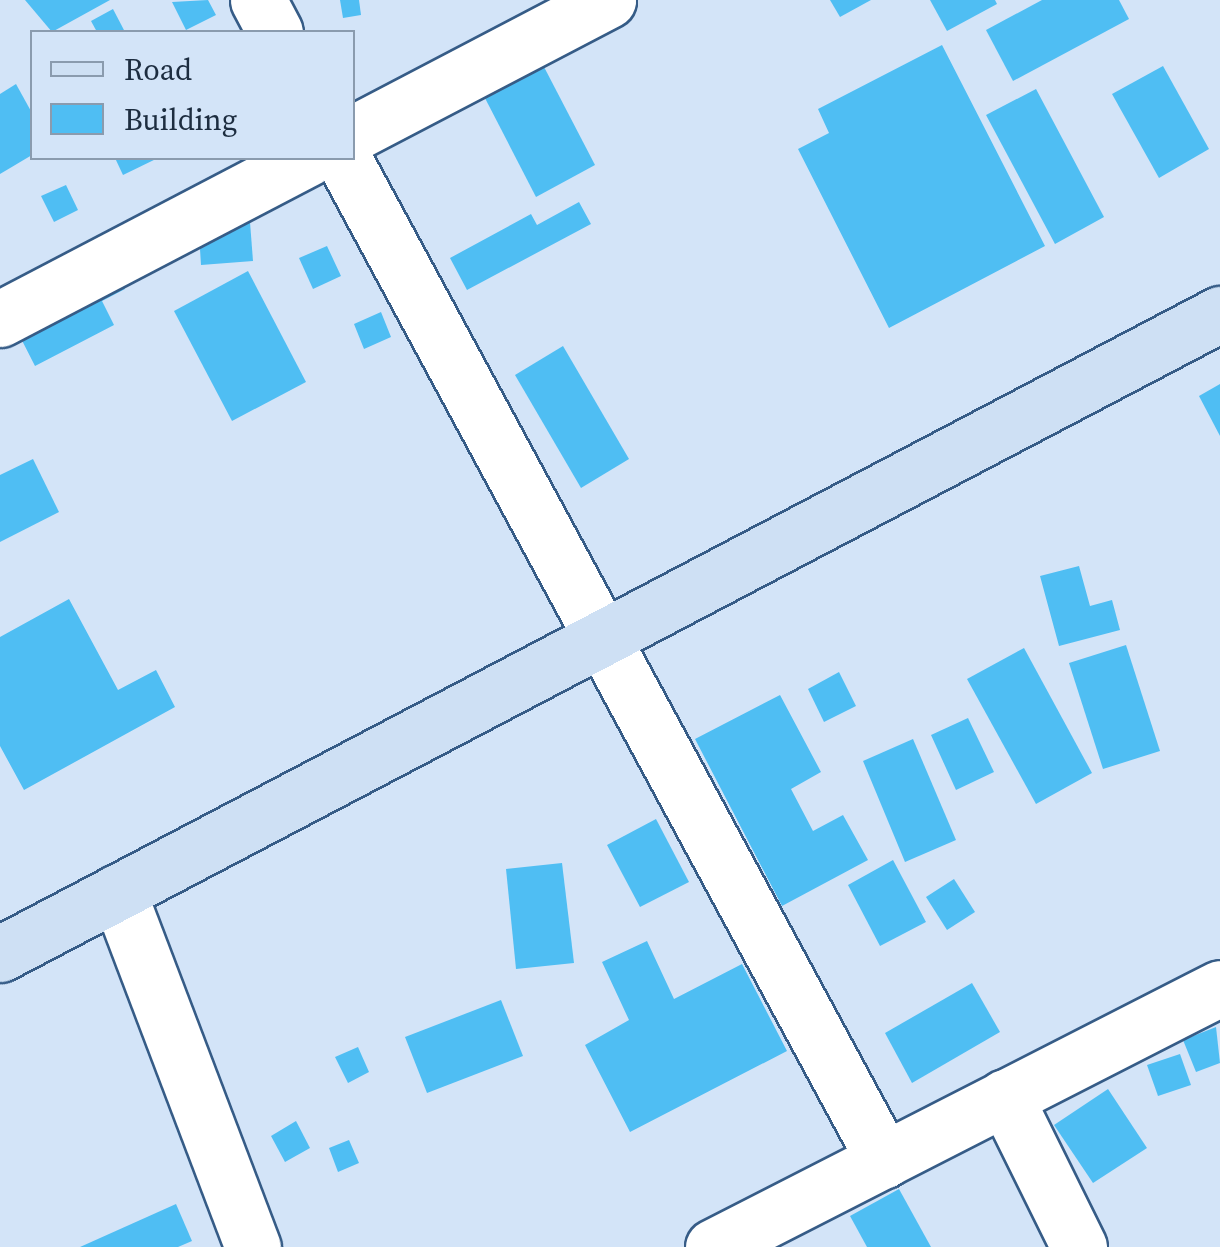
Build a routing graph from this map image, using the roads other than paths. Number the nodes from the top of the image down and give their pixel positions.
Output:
1 (258, 0) edge
2 (608, 0) edge
3 (275, 30) edge
4 (355, 132) edge
5 (304, 160) edge
6 (344, 160) edge
7 (1220, 314) edge
8 (0, 319) edge
9 (603, 638) junction
10 (118, 892) junction
11 (0, 954) edge
12 (1220, 988) edge
13 (1006, 1097) junction
14 (884, 1160) junction
15 (737, 1242) edge
16 (252, 1247) edge
17 (1079, 1247) edge

1 - 3 street
2 - 4 street
5 - 8 street
6 - 9 street
7 - 9 main road
9 - 10 main road
9 - 14 street
10 - 11 main road
10 - 16 street
12 - 13 street
13 - 14 street
13 - 17 street
14 - 15 street

